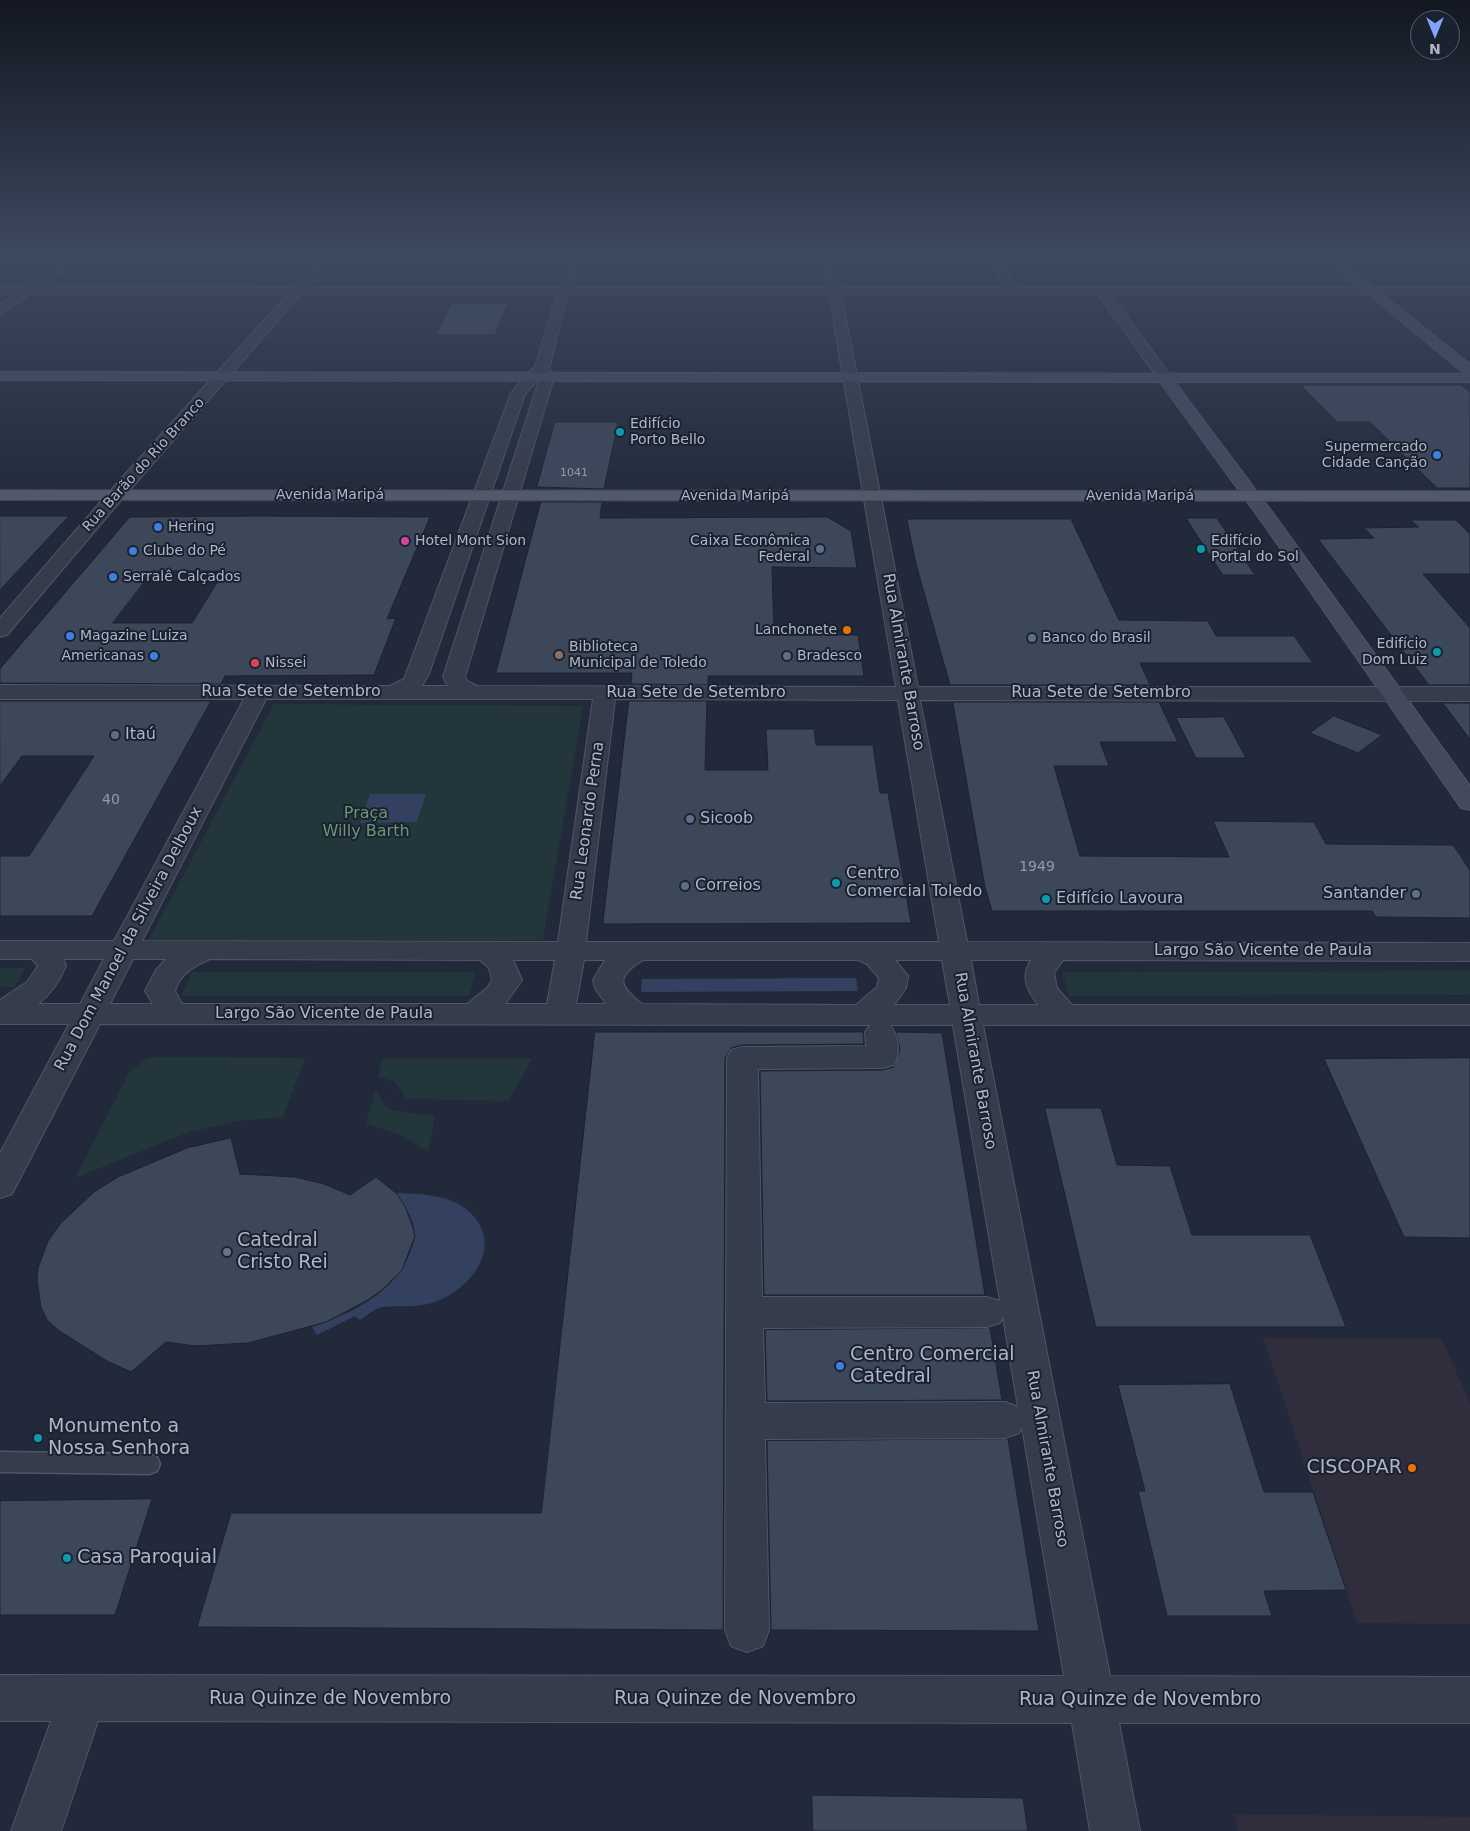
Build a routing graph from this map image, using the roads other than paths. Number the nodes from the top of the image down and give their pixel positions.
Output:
1 (254, 340) edge
2 (550, 340) edge
3 (845, 340) edge
4 (1138, 340) edge
5 (1432, 340) edge
6 (1470, 371) edge
7 (540, 374) junction
8 (0, 376) edge
9 (223, 376) junction
10 (851, 377) junction
11 (1164, 377) junction
12 (1470, 378) edge
13 (518, 393) junction
14 (542, 393) junction
15 (489, 476) junction
16 (516, 476) junction
17 (0, 495) edge
18 (1470, 496) edge
19 (60, 501) junction
20 (111, 501) junction
21 (480, 502) junction
22 (508, 502) junction
23 (874, 503) junction
24 (1257, 504) junction
25 (1308, 504) junction
26 (0, 507) edge
27 (1470, 511) edge
28 (468, 535) junction
29 (498, 535) junction
30 (0, 631) edge
31 (421, 666) junction
32 (457, 666) junction
33 (0, 692) edge
34 (259, 692) junction
35 (395, 692) junction
36 (474, 692) junction
37 (605, 692) junction
38 (908, 693) junction
39 (1393, 694) junction
40 (1470, 694) edge
41 (1470, 803) edge
42 (0, 950) edge
43 (37, 950) junction
44 (123, 950) junction
45 (205, 950) junction
46 (485, 950) junction
47 (571, 950) junction
48 (639, 950) junction
49 (862, 951) junction
50 (955, 951) junction
51 (1056, 951) junction
52 (1470, 952) edge
53 (0, 1013) edge
54 (90, 1014) junction
55 (174, 1014) junction
56 (474, 1014) junction
57 (560, 1014) junction
58 (634, 1014) junction
59 (967, 1014) junction
60 (1065, 1015) junction
61 (1470, 1015) edge
62 (872, 1023) junction
63 (0, 1185) edge
64 (987, 1312) dead end
65 (744, 1313) junction
66 (1005, 1420) dead end
67 (745, 1421) junction
68 (0, 1462) edge
69 (149, 1464) dead end
70 (747, 1630) dead end
71 (0, 1698) edge
72 (82, 1698) junction
73 (1091, 1700) junction
74 (1470, 1700) edge
75 (36, 1831) edge
76 (1115, 1831) edge

1 - 9 street, Rua Barão do Rio Branco
2 - 7 street
3 - 10 street, Rua Almirante Barroso
4 - 11 street
5 - 6 street
7 - 9 street
7 - 10 street
7 - 13 street
7 - 14 street
8 - 9 street
9 - 20 street, Rua Barão do Rio Branco
10 - 11 street
10 - 23 street, Rua Almirante Barroso
11 - 12 street
11 - 24 street
13 - 14 street
13 - 15 street
14 - 16 street
15 - 16 street
15 - 21 street
16 - 22 street
17 - 19 main road, Avenida Maripá
18 - 25 main road, Avenida Maripá
19 - 20 main road, Avenida Maripá
19 - 26 main road, Avenida Maripá
20 - 21 main road, Avenida Maripá
20 - 30 street, Rua Barão do Rio Branco
21 - 22 main road, Avenida Maripá
21 - 28 street
22 - 23 main road, Avenida Maripá
22 - 29 street
23 - 24 main road, Avenida Maripá
23 - 38 street, Rua Almirante Barroso
24 - 25 main road, Avenida Maripá
24 - 39 street
25 - 27 main road, Avenida Maripá
28 - 29 street
28 - 31 street
29 - 32 street
31 - 32 street
31 - 35 street
32 - 36 street
33 - 34 street, Rua Sete de Setembro
34 - 35 street, Rua Sete de Setembro
34 - 44 street, Rua Dom Manoel da Silveira Delboux
35 - 36 street, Rua Sete de Setembro
36 - 37 street, Rua Sete de Setembro
37 - 38 street, Rua Sete de Setembro
37 - 47 street, Rua Leonardo Perna
38 - 39 street, Rua Sete de Setembro
38 - 50 street, Rua Almirante Barroso
39 - 40 street, Rua Sete de Setembro
39 - 41 street
42 - 43 street, Largo São Vicente de Paula
43 - 44 street, Largo São Vicente de Paula
43 - 53 street, Largo São Vicente de Paula
44 - 45 street, Largo São Vicente de Paula
44 - 54 street, Rua Dom Manoel da Silveira Delboux
45 - 46 street, Largo São Vicente de Paula
45 - 55 street, Largo São Vicente de Paula
46 - 47 street, Largo São Vicente de Paula
46 - 56 street
47 - 48 street, Largo São Vicente de Paula
47 - 57 street, Rua Leonardo Perna
48 - 49 street, Largo São Vicente de Paula
48 - 58 street
49 - 50 street, Largo São Vicente de Paula
49 - 62 street
50 - 51 street, Largo São Vicente de Paula
50 - 59 street, Rua Almirante Barroso
51 - 52 street, Largo São Vicente de Paula
51 - 60 street
53 - 54 street, Largo São Vicente de Paula
54 - 55 street, Largo São Vicente de Paula
54 - 63 street, Rua Dom Manoel da Silveira Delboux
55 - 56 street, Largo São Vicente de Paula
56 - 57 street, Largo São Vicente de Paula
57 - 58 street, Largo São Vicente de Paula
58 - 62 street, Largo São Vicente de Paula
59 - 60 street, Largo São Vicente de Paula
59 - 62 street, Largo São Vicente de Paula
59 - 73 street, Rua Almirante Barroso
60 - 61 street, Largo São Vicente de Paula
62 - 65 street
64 - 65 street
65 - 67 street
66 - 67 street
67 - 70 street
68 - 69 lane
71 - 72 street, Rua Quinze de Novembro
72 - 73 street, Rua Quinze de Novembro
72 - 75 street
73 - 74 street, Rua Quinze de Novembro
73 - 76 street, Rua Almirante Barroso

